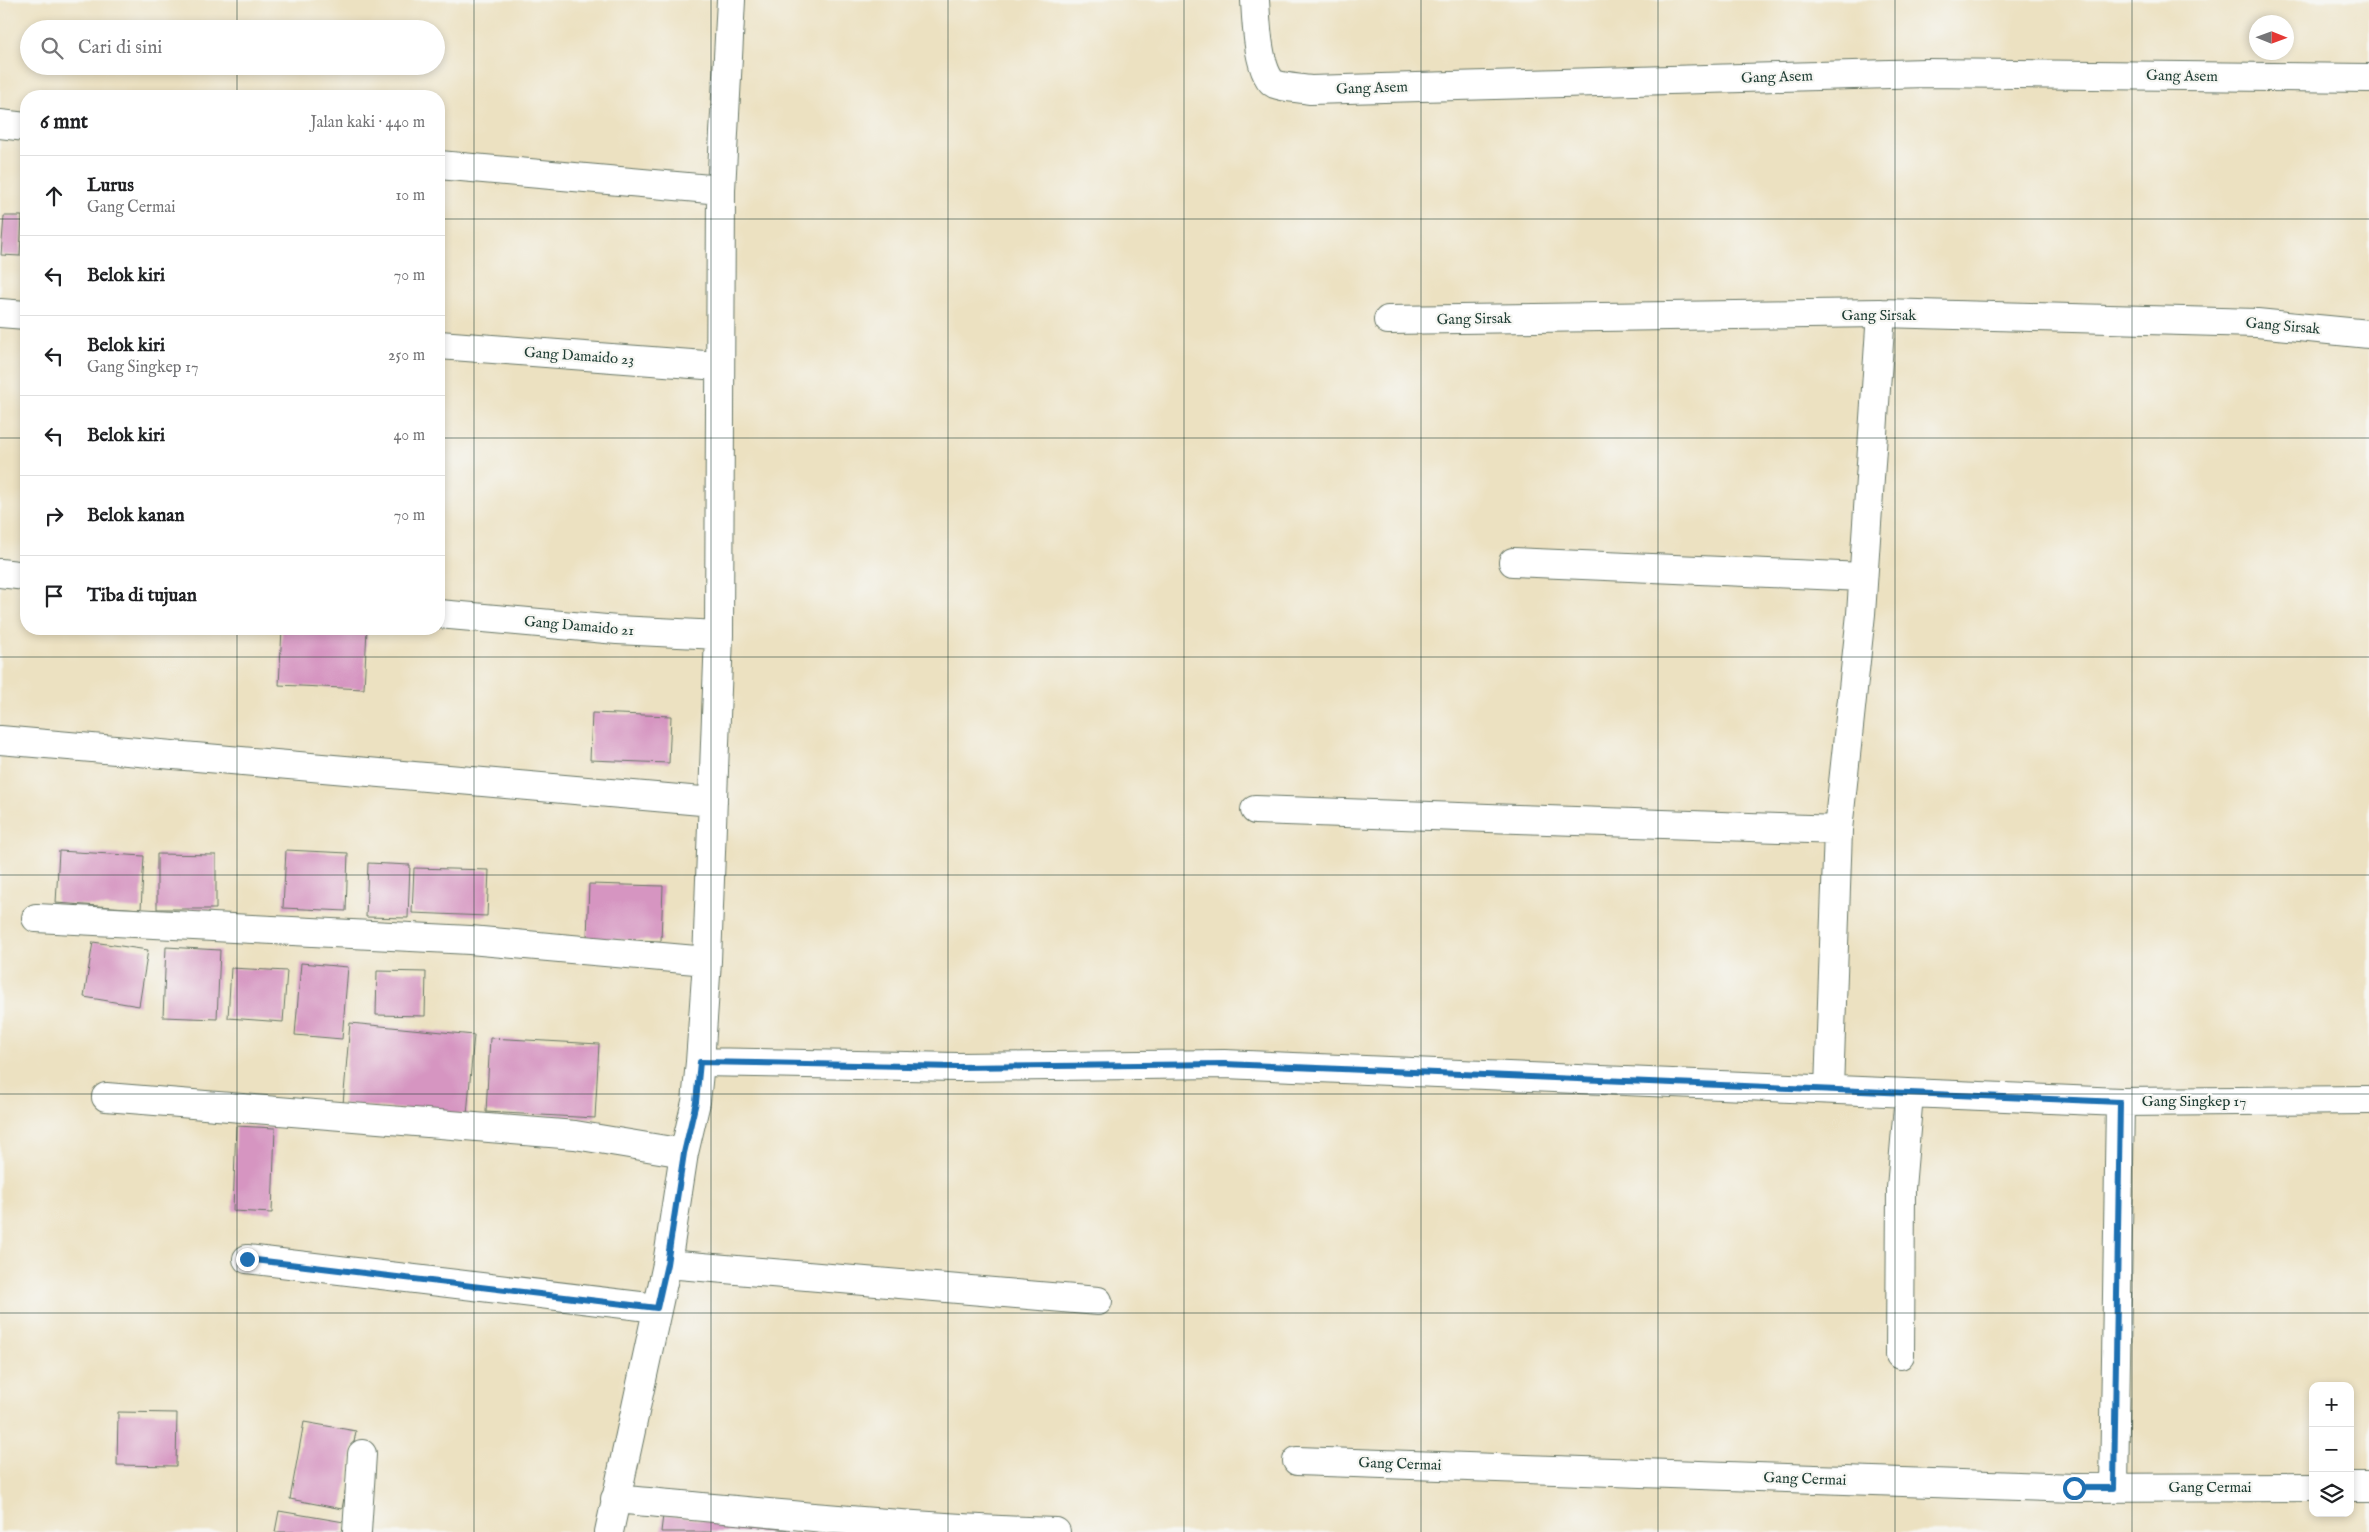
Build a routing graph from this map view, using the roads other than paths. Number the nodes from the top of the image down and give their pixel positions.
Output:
1 (731, 0) edge
2 (1255, 0) edge
3 (2369, 78) edge
4 (0, 124) edge
5 (20, 126) edge
6 (445, 166) edge
7 (721, 190) junction
8 (0, 312) edge
9 (20, 314) edge
10 (1880, 314) junction
11 (1388, 320) dead end
12 (2369, 334) edge
13 (445, 345) edge
14 (718, 366) junction
15 (1513, 562) dead end
16 (0, 573) edge
17 (20, 575) edge
18 (1863, 577) junction
19 (445, 615) edge
20 (719, 635) junction
21 (0, 740) edge
22 (713, 802) junction
23 (1255, 810) dead end
24 (1838, 830) junction
25 (36, 918) dead end
26 (707, 961) junction
27 (700, 1062) junction
28 (1829, 1089) junction
29 (1909, 1094) junction
30 (106, 1097) dead end
31 (2369, 1100) edge
32 (2120, 1102) junction
33 (684, 1153) junction
34 (247, 1259) dead end
35 (667, 1264) junction
36 (1098, 1301) dead end
37 (657, 1308) junction
38 (1900, 1355) dead end
39 (362, 1454) dead end
40 (1297, 1461) dead end
41 (2354, 1486) edge
42 (2369, 1486) edge
43 (2309, 1487) edge
44 (2114, 1488) junction
45 (615, 1499) junction
46 (357, 1532) edge
47 (609, 1532) edge
48 (1056, 1532) edge

1 - 7 street
2 - 3 street, Gang Asem
4 - 5 street
6 - 7 street
7 - 14 street
8 - 9 street
10 - 11 street, Gang Sirsak
10 - 12 street, Gang Sirsak
10 - 18 street
13 - 14 street, Gang Damaido 23
14 - 20 street
15 - 18 street
16 - 17 street
18 - 24 street
19 - 20 street, Gang Damaido 21
20 - 22 street
21 - 22 street
22 - 26 street
23 - 24 street
24 - 28 street
25 - 26 street
26 - 27 street
27 - 28 street, Gang Singkep 17
27 - 33 street
28 - 29 street, Gang Singkep 17
29 - 32 street, Gang Singkep 17
29 - 38 street
30 - 33 street
31 - 32 street, Gang Singkep 17
32 - 44 street
33 - 35 street
34 - 37 street
35 - 36 street
35 - 37 street
37 - 45 street
39 - 46 street
40 - 44 street, Gang Cermai
41 - 42 street
43 - 44 street, Gang Cermai
45 - 47 street
45 - 48 street

